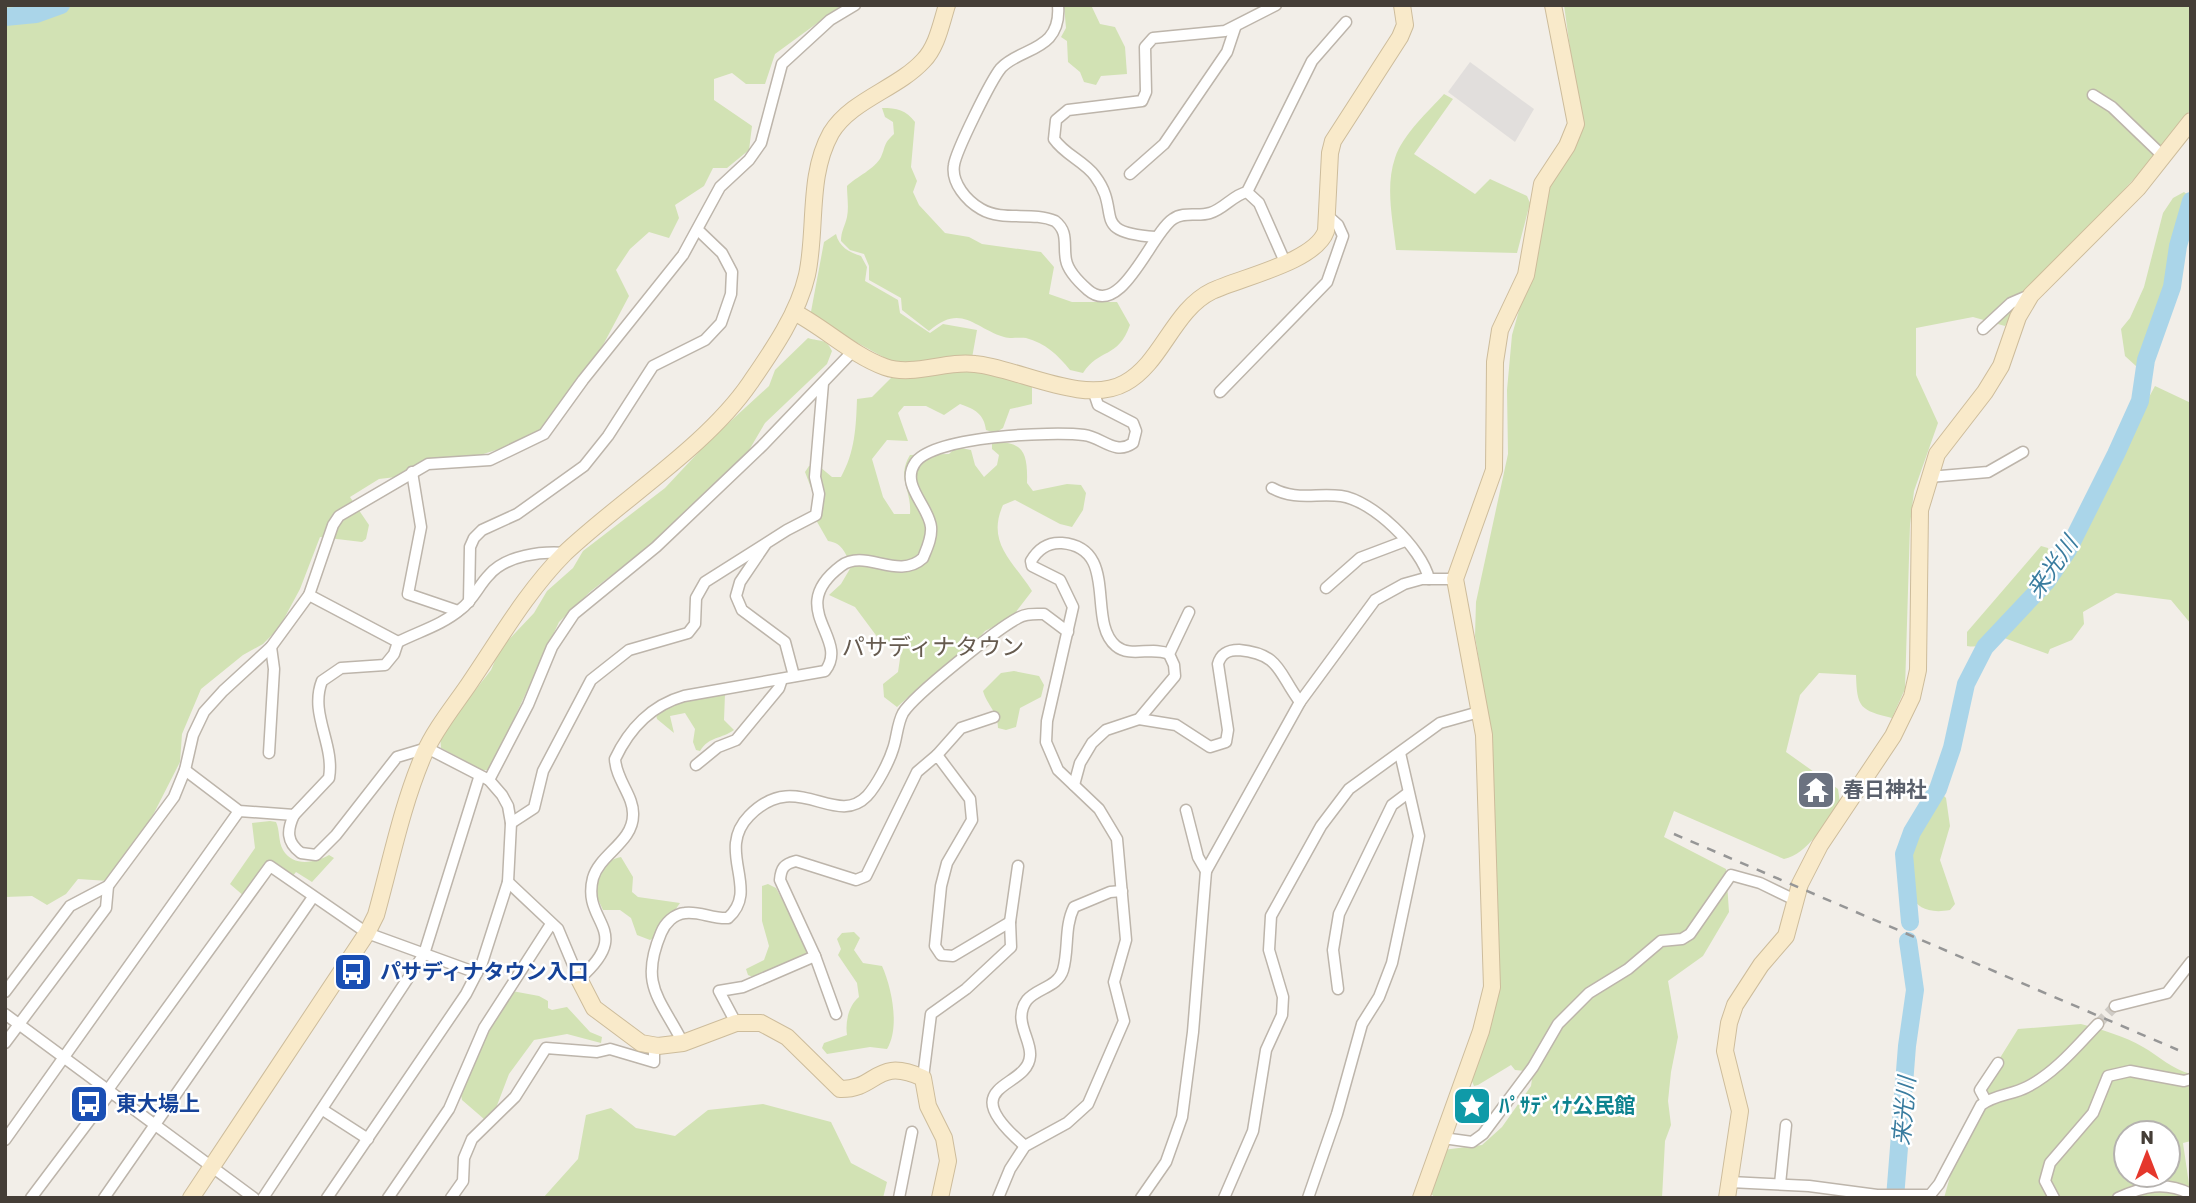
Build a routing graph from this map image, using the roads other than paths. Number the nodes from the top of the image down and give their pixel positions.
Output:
1 (855, 5) edge
2 (1058, 5) edge
3 (1276, 5) edge
4 (1402, 5) edge
5 (1553, 5) edge
6 (944, 6) edge
7 (1346, 23) dead end
8 (1235, 28) junction
9 (2093, 95) dead end
10 (2191, 121) edge
11 (2164, 158) junction
12 (1130, 174) dead end
13 (1247, 192) junction
14 (1328, 216) junction
15 (698, 230) junction
16 (1156, 237) junction
17 (1285, 262) junction
18 (2032, 294) junction
19 (793, 312) junction
20 (1983, 329) dead end
21 (854, 350) junction
22 (823, 383) junction
23 (1093, 390) junction
24 (1220, 392) dead end
25 (2023, 452) dead end
26 (412, 472) junction
27 (1928, 477) junction
28 (1272, 488) dead end
29 (1405, 541) junction
30 (766, 544) junction
31 (566, 553) junction
32 (1429, 579) junction
33 (1455, 579) junction
34 (1326, 588) dead end
35 (310, 595) junction
36 (469, 602) junction
37 (458, 611) junction
38 (1189, 612) dead end
39 (1068, 632) junction
40 (398, 642) junction
41 (271, 647) junction
42 (1169, 654) junction
43 (794, 676) junction
44 (782, 679) junction
45 (1300, 702) junction
46 (1479, 712) junction
47 (994, 717) dead end
48 (1139, 719) junction
49 (427, 748) junction
50 (269, 753) dead end
51 (1400, 753) junction
52 (937, 755) junction
53 (696, 765) dead end
54 (185, 770) junction
55 (484, 779) junction
56 (1074, 786) junction
57 (1408, 793) junction
58 (1186, 810) dead end
59 (239, 811) junction
60 (294, 815) junction
61 (511, 823) junction
62 (1018, 866) dead end
63 (1206, 872) junction
64 (508, 882) junction
65 (107, 886) junction
66 (1122, 891) junction
67 (313, 897) junction
68 (1795, 900) junction
69 (1010, 922) junction
70 (551, 924) junction
71 (367, 933) junction
72 (425, 954) junction
73 (815, 956) junction
74 (2191, 962) edge
75 (477, 973) junction
76 (579, 979) junction
77 (1338, 989) dead end
78 (5, 992) edge
79 (2115, 1006) tunnel mouth
80 (5, 1014) edge
81 (836, 1014) dead end
82 (736, 1023) junction
83 (19, 1024) junction
84 (2098, 1024) tunnel mouth
85 (5, 1043) edge
86 (683, 1043) junction
87 (654, 1046) junction
88 (65, 1058) junction
89 (1998, 1062) dead end
90 (923, 1078) junction
91 (2191, 1079) edge
92 (108, 1092) junction
93 (1986, 1101) junction
94 (323, 1110) junction
95 (1786, 1125) dead end
96 (156, 1126) junction
97 (912, 1132) dead end
98 (1443, 1138) junction
99 (368, 1139) junction
100 (5, 1140) edge
101 (1025, 1146) junction
102 (211, 1166) junction
103 (1780, 1184) junction
104 (1728, 1190) edge
105 (2191, 1194) edge
106 (1425, 1195) edge
107 (1878, 1196) edge
108 (1904, 1196) edge
109 (31, 1198) edge
110 (104, 1198) edge
111 (191, 1198) edge
112 (254, 1198) edge
113 (263, 1198) edge
114 (327, 1198) edge
115 (388, 1198) edge
116 (451, 1198) edge
117 (899, 1198) edge
118 (940, 1198) edge
119 (998, 1198) edge
120 (1141, 1198) edge
121 (1224, 1198) edge
122 (1308, 1198) edge
123 (2054, 1198) edge
124 (2118, 1198) edge

1 - 15 street
2 - 16 street
3 - 8 street
4 - 14 street
5 - 33 street
6 - 19 street
7 - 13 street
8 - 12 street
8 - 16 street
9 - 11 street
10 - 11 street
11 - 18 street
13 - 16 street
13 - 17 street
14 - 17 street
14 - 24 street
15 - 26 street
15 - 36 street
17 - 23 street
18 - 20 street
18 - 27 street
19 - 21 street
19 - 31 street
21 - 22 street
21 - 23 street
22 - 30 street
22 - 55 street
23 - 43 street
25 - 27 street
26 - 35 street
26 - 37 street
27 - 68 street
28 - 29 street
29 - 32 street
29 - 34 street
30 - 43 street
30 - 61 street
31 - 36 street
31 - 49 street
32 - 33 street
32 - 45 street
33 - 46 street
35 - 40 street
35 - 41 street
36 - 37 street
37 - 40 street
38 - 42 street
39 - 42 street
39 - 56 street
39 - 86 street
40 - 60 street
41 - 50 street
41 - 54 street
42 - 48 street
43 - 44 street
44 - 53 street
44 - 76 street
45 - 48 street
45 - 63 street
46 - 51 street
46 - 98 street
47 - 52 street
48 - 56 street
49 - 55 street
49 - 60 street
49 - 71 street
51 - 57 street
51 - 121 street
52 - 69 street
52 - 73 street
54 - 59 street
54 - 65 street
55 - 61 street
55 - 72 street
56 - 66 street
57 - 77 street
57 - 122 street
58 - 63 street
59 - 60 street
59 - 88 street
61 - 64 street
62 - 69 street
63 - 120 street
64 - 70 street
64 - 75 street
65 - 78 street
65 - 83 street
66 - 101 street
66 - 101 street
67 - 71 street
67 - 92 street
67 - 96 street
68 - 98 street
68 - 104 street
69 - 90 street
70 - 76 street
70 - 115 street
71 - 72 street
71 - 102 street
72 - 75 street
72 - 94 street
73 - 81 street
73 - 82 street
74 - 79 street
75 - 99 street
76 - 87 street
80 - 83 street
82 - 86 street
82 - 90 street
83 - 85 street
83 - 88 street
84 - 93 street
86 - 87 street
87 - 116 street
88 - 92 street
88 - 100 street
89 - 93 street
90 - 118 street
91 - 123 street
92 - 96 street
92 - 109 street
93 - 108 street
94 - 99 street
94 - 113 street
95 - 103 street
96 - 102 street
96 - 110 street
97 - 117 street
98 - 106 street
99 - 114 street
101 - 119 street
102 - 111 street
102 - 112 street
103 - 104 street
103 - 107 street
105 - 124 street
107 - 108 street

